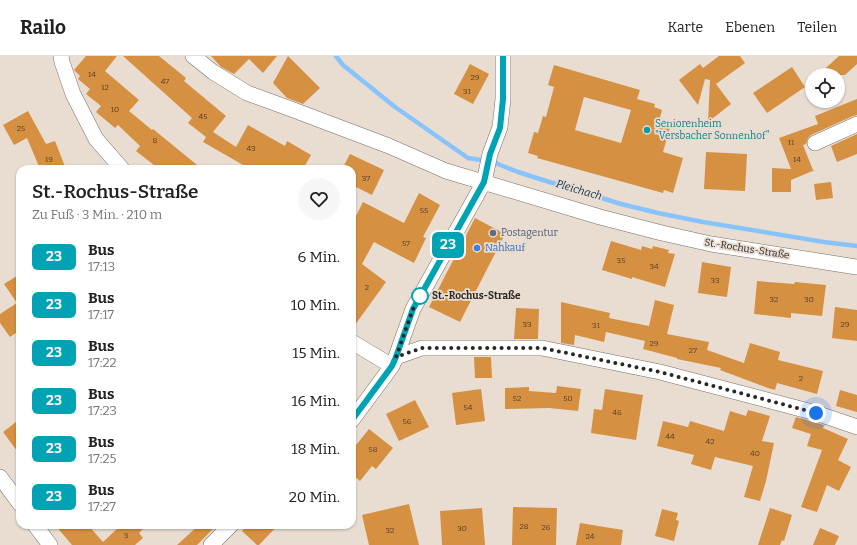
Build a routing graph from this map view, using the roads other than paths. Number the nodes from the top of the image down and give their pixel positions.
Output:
1 (61, 56) edge
2 (193, 56) edge
3 (503, 56) edge
4 (857, 124) edge
5 (815, 143) dead end
6 (119, 165) edge
7 (484, 182) junction
8 (857, 266) edge
9 (356, 344) edge
10 (394, 362) junction
11 (356, 414) edge
12 (857, 427) edge
13 (0, 477) edge
14 (16, 499) edge
15 (38, 529) edge
16 (227, 529) edge
17 (50, 545) edge
18 (211, 545) edge

1 - 6 street
2 - 7 street, St.-Rochus-Straße
3 - 7 street
4 - 5 street
7 - 8 street, St.-Rochus-Straße
7 - 10 street
9 - 10 street
10 - 11 street
10 - 12 street
13 - 14 street
15 - 17 street
16 - 18 street

